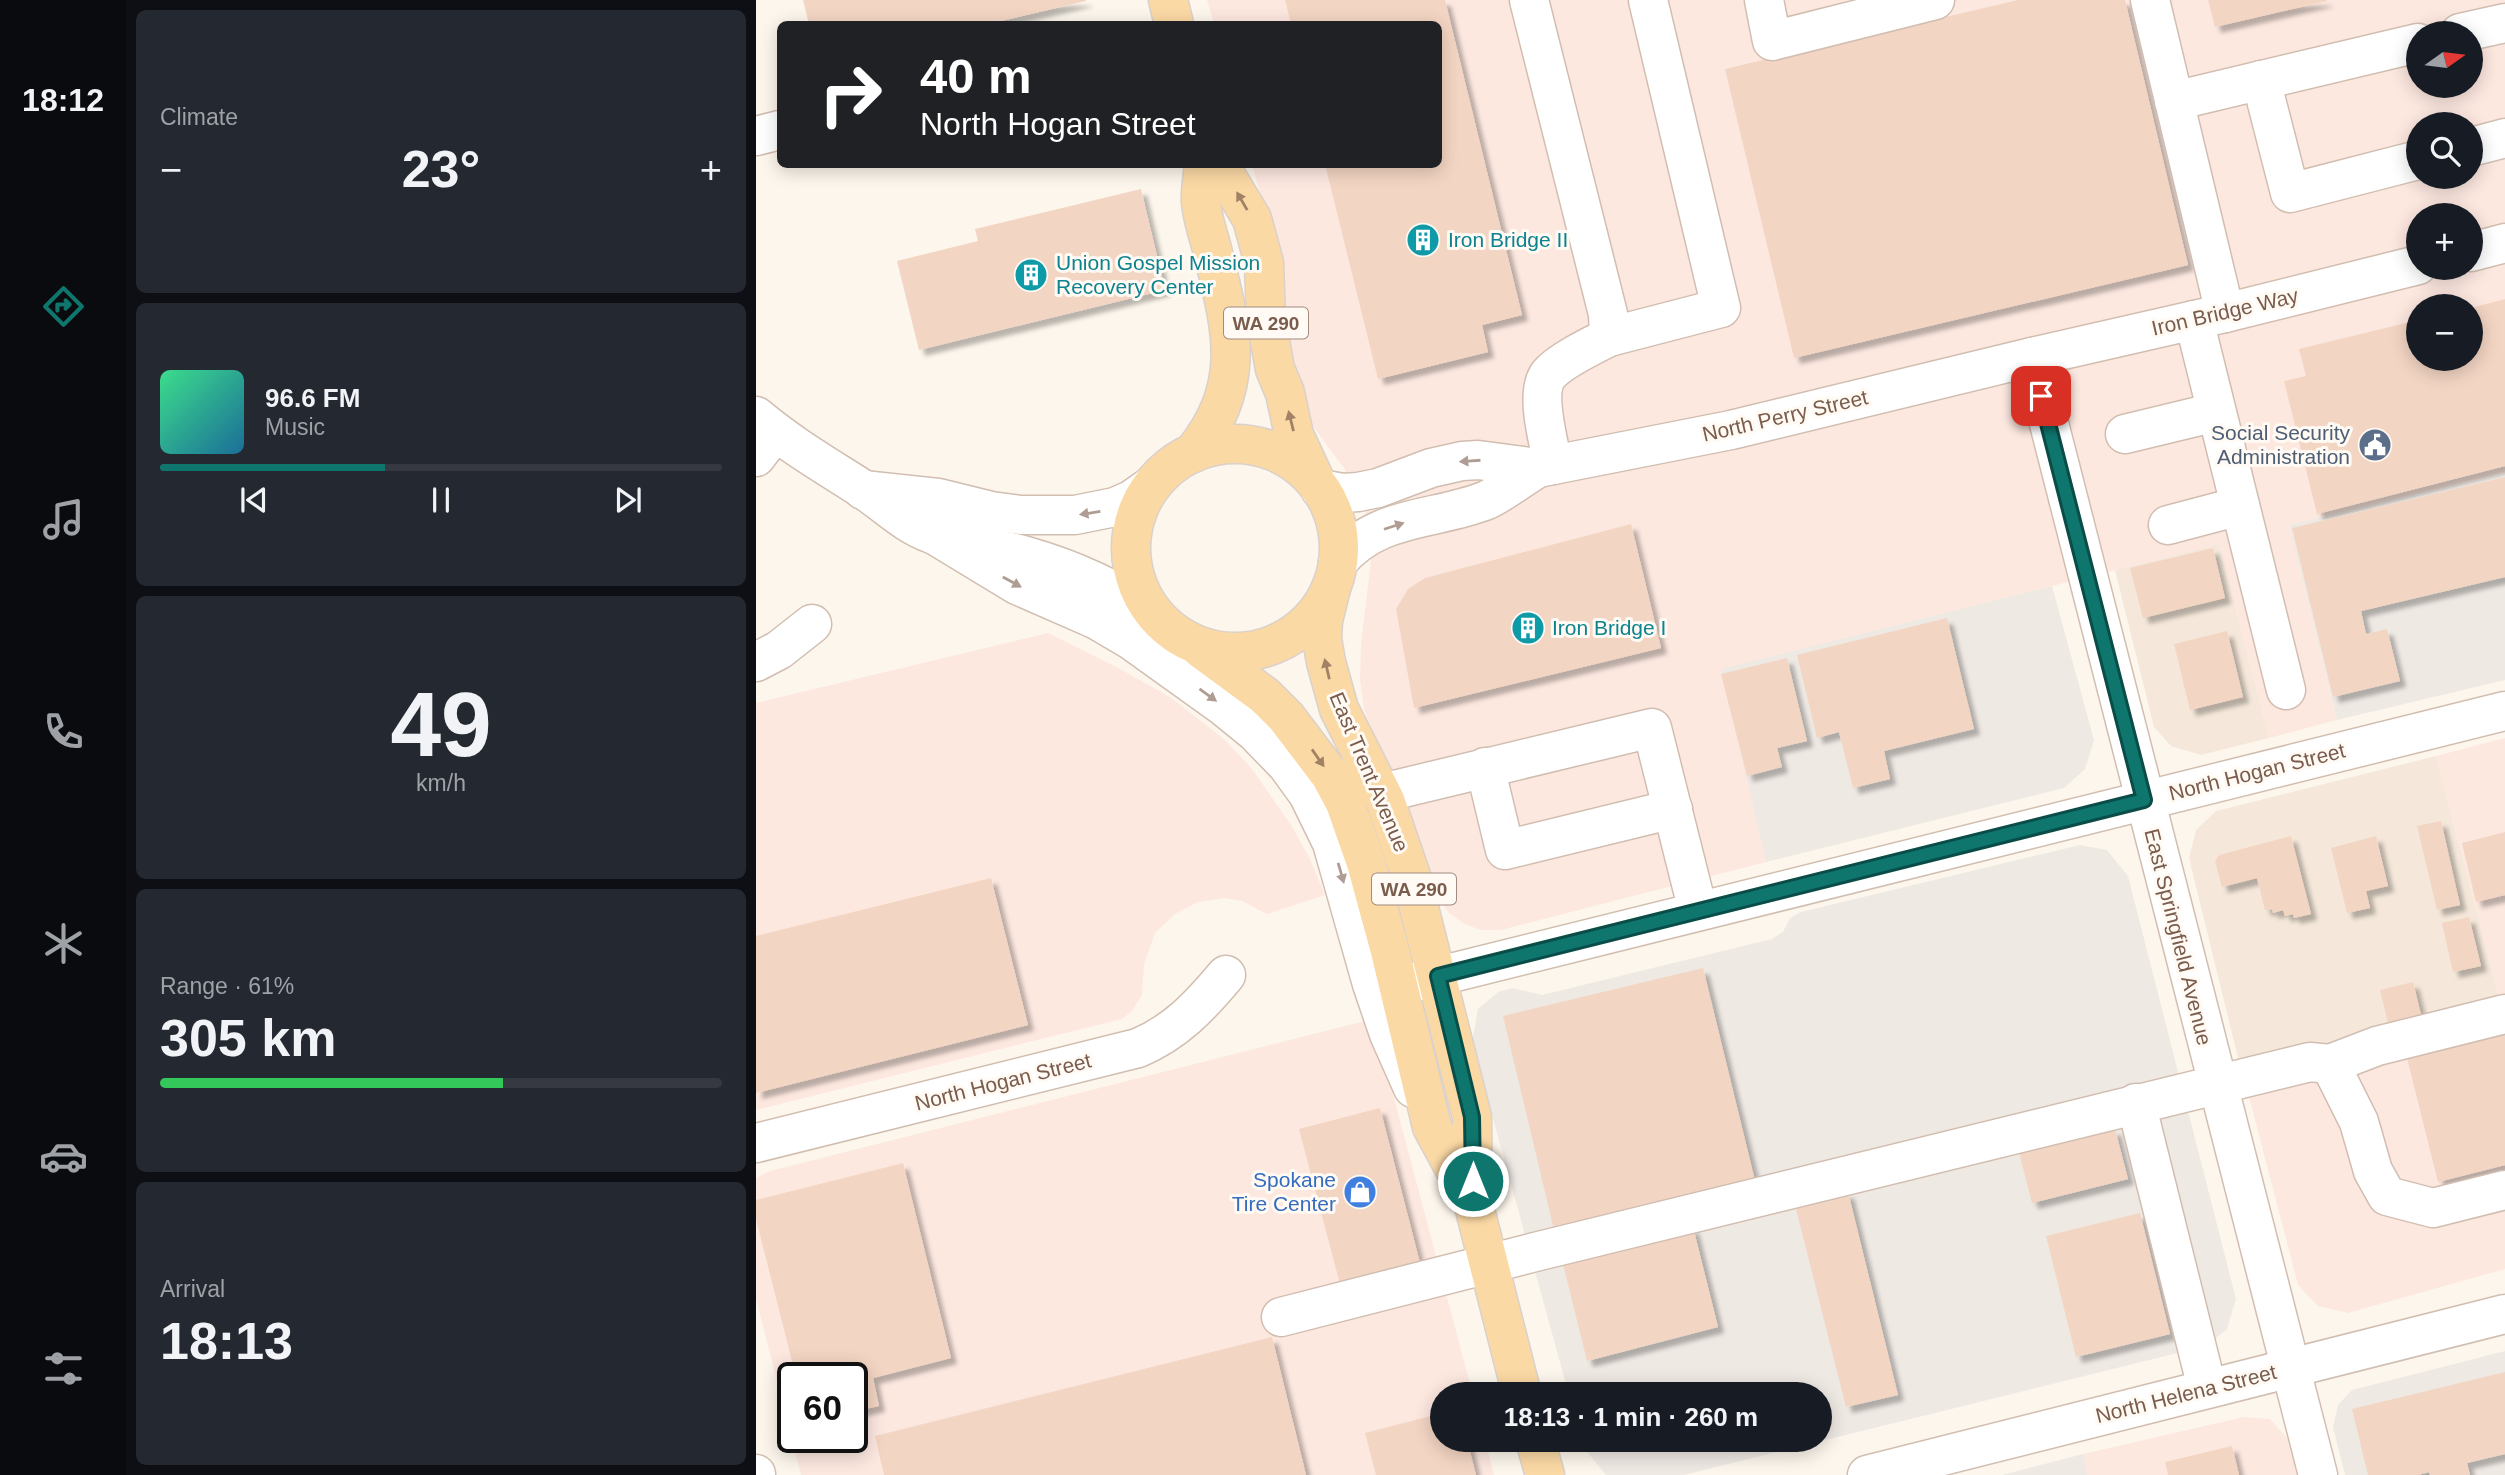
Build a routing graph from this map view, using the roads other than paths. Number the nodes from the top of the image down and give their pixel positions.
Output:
1 (1168, 0) edge
2 (1530, 0) edge
3 (1648, 0) edge
4 (1764, 0) edge
5 (1935, 0) edge
6 (2150, 0) edge
7 (1173, 21) edge
8 (2505, 23) edge
9 (2483, 28) edge
10 (2406, 46) edge
11 (2261, 80) junction
12 (2174, 101) junction
13 (777, 131) edge
14 (756, 136) edge
15 (2505, 138) edge
16 (2483, 144) edge
17 (2406, 163) edge
18 (1204, 168) edge
19 (1221, 168) edge
20 (2505, 243) edge
21 (2483, 249) edge
22 (2406, 268) edge
23 (2210, 317) junction
24 (1609, 337) junction
25 (2032, 357) junction
26 (2216, 412) junction
27 (2125, 434) dead end
28 (762, 435) edge
29 (1193, 453) junction
30 (1545, 466) junction
31 (1152, 485) junction
32 (1318, 486) junction
33 (863, 490) junction
34 (2240, 506) junction
35 (2168, 525) dead end
36 (933, 534) junction
37 (1335, 575) junction
38 (1155, 616) junction
39 (812, 624) dead end
40 (1197, 645) junction
41 (756, 662) edge
42 (2286, 690) dead end
43 (2505, 711) edge
44 (1485, 767) junction
45 (1382, 793) junction
46 (2144, 800) junction
47 (1673, 809) junction
48 (1698, 911) junction
49 (1226, 975) dead end
50 (1438, 976) junction
51 (1398, 986) junction
52 (2505, 1014) edge
53 (2330, 1064) junction
54 (2216, 1084) junction
55 (2136, 1103) junction
56 (1432, 1127) junction
57 (756, 1143) edge
58 (2505, 1190) edge
59 (1473, 1202) junction
60 (1488, 1264) junction
61 (2505, 1314) edge
62 (1281, 1317) dead end
63 (2290, 1367) junction
64 (1519, 1382) edge
65 (2207, 1388) junction
66 (1538, 1452) edge
67 (1545, 1475) edge
68 (1867, 1475) edge
69 (2318, 1475) edge

1 - 7 main road
2 - 24 street
3 - 24 street
4 - 5 street
6 - 12 street
8 - 9 street
10 - 11 street
11 - 12 street
11 - 17 street
12 - 23 street
13 - 14 street
15 - 16 street
18 - 29 main road, WA 290
32 -> 19 main road, WA 290
20 - 21 street
22 - 23 street, Iron Bridge Way
23 - 25 street, Iron Bridge Way
23 - 26 street
24 - 30 street
25 - 30 street, North Perry Street
25 - 46 street, East Springfield Avenue
26 - 27 street
26 - 34 street
28 - 33 street
29 - 31 main road, WA 290
29 - 32 main road
30 -> 32 street, North Perry Street
37 -> 30 street, North Perry Street
31 -> 33 street
31 - 38 main road, WA 290
32 - 37 main road, WA 290
33 - 36 street
34 - 35 street
34 - 42 street
36 - 38 street
36 -> 56 street
37 - 40 main road
45 -> 37 main road, East Trent Avenue / WA 290
38 - 40 main road, WA 290
39 - 41 street
40 -> 51 main road, East Trent Avenue / WA 290
43 - 46 street, North Hogan Street
44 - 45 street
44 - 47 street
44 - 47 street
45 - 50 main road, East Trent Avenue / WA 290
46 - 48 street, North Hogan Street
46 - 54 street, East Springfield Avenue
47 - 48 street
48 - 50 street, North Hogan Street
49 - 57 street, North Hogan Street
50 - 51 street, North Hogan Street
50 - 59 main road, East Trent Avenue / WA 290
51 - 56 main road, East Trent Avenue / WA 290
52 - 53 street
53 - 54 street
53 - 58 street
54 - 55 street
54 - 63 street, East Springfield Avenue
55 - 60 street
55 - 65 street
56 - 59 main road, East Trent Avenue / WA 290
59 - 60 main road, East Trent Avenue / WA 290
60 - 62 street
60 - 64 main road, East Trent Avenue / WA 290
61 - 63 street, North Helena Street
63 - 65 street, North Helena Street
63 - 69 street, East Springfield Avenue
65 - 68 street, North Helena Street
66 - 67 main road

